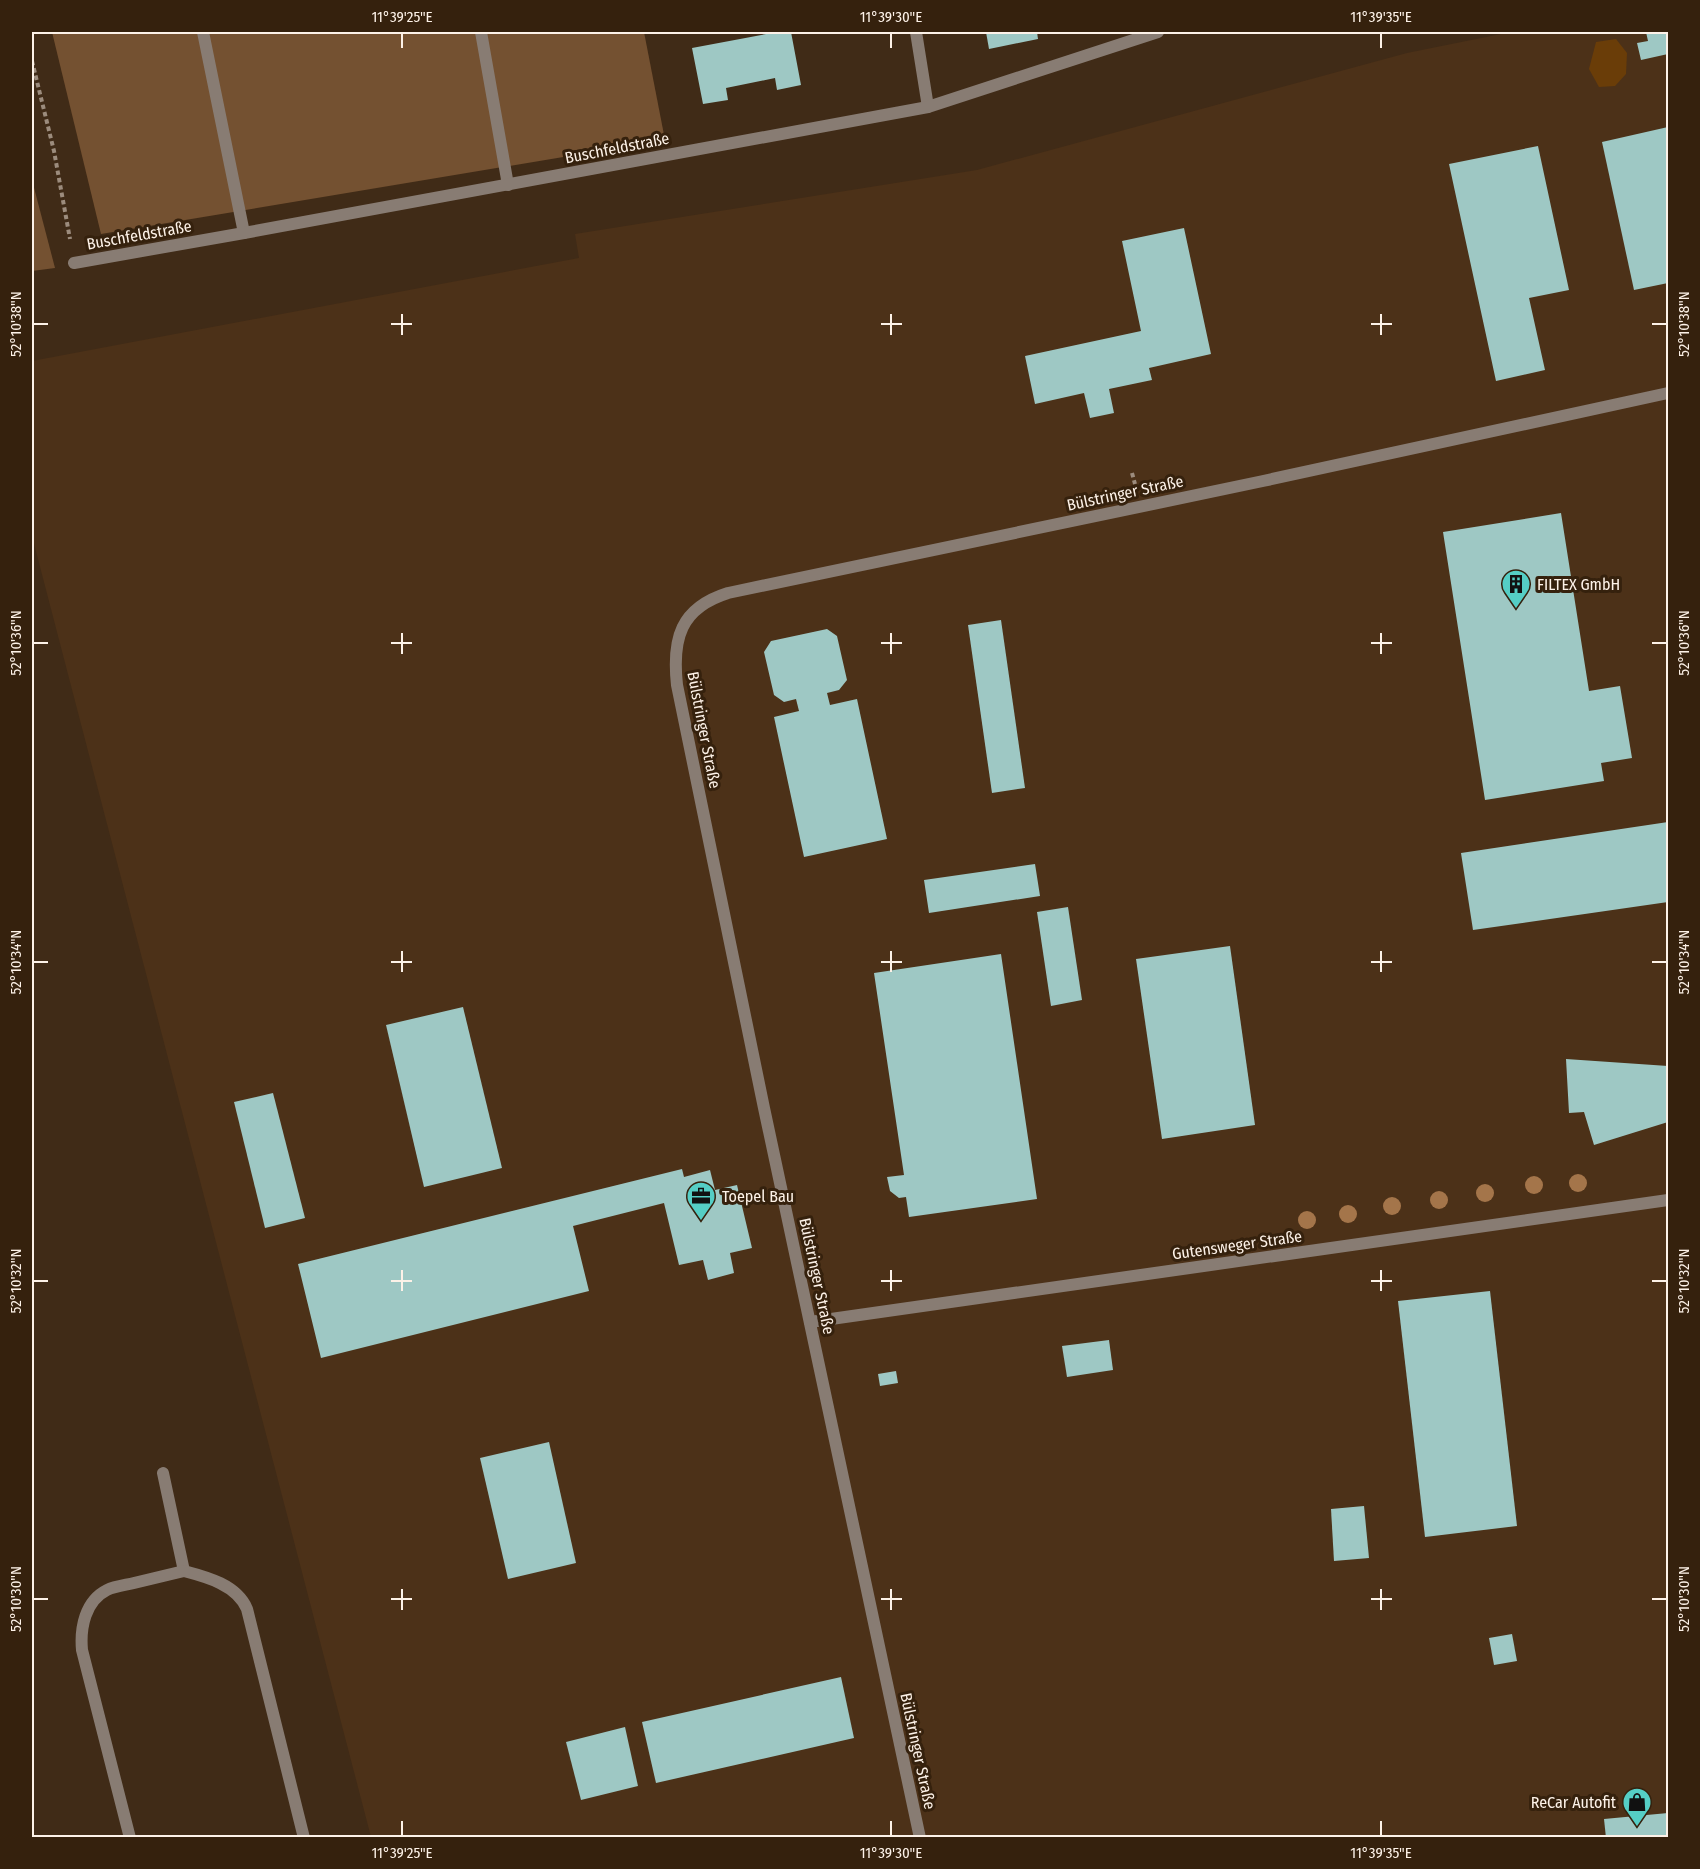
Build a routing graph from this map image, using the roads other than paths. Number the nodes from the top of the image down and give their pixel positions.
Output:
1 (203, 32) edge
2 (481, 32) edge
3 (915, 32) edge
4 (1158, 32) edge
5 (928, 106) junction
6 (508, 184) junction
7 (244, 233) junction
8 (74, 262) road end
9 (1668, 393) edge
10 (1668, 1200) edge
11 (810, 1322) junction
12 (163, 1473) dead end
13 (184, 1571) junction
14 (130, 1838) edge
15 (304, 1838) edge
16 (920, 1838) edge

1 - 7 street
2 - 6 street
3 - 5 street
4 - 5 street, Buschfeldstraße
5 - 6 street, Buschfeldstraße
6 - 7 street, Buschfeldstraße
7 - 8 street, Buschfeldstraße
9 - 11 street, Bülstringer Straße
10 - 11 street, Gutensweger Straße
11 - 16 street, Bülstringer Straße
12 - 13 street
13 - 14 street
13 - 15 street

